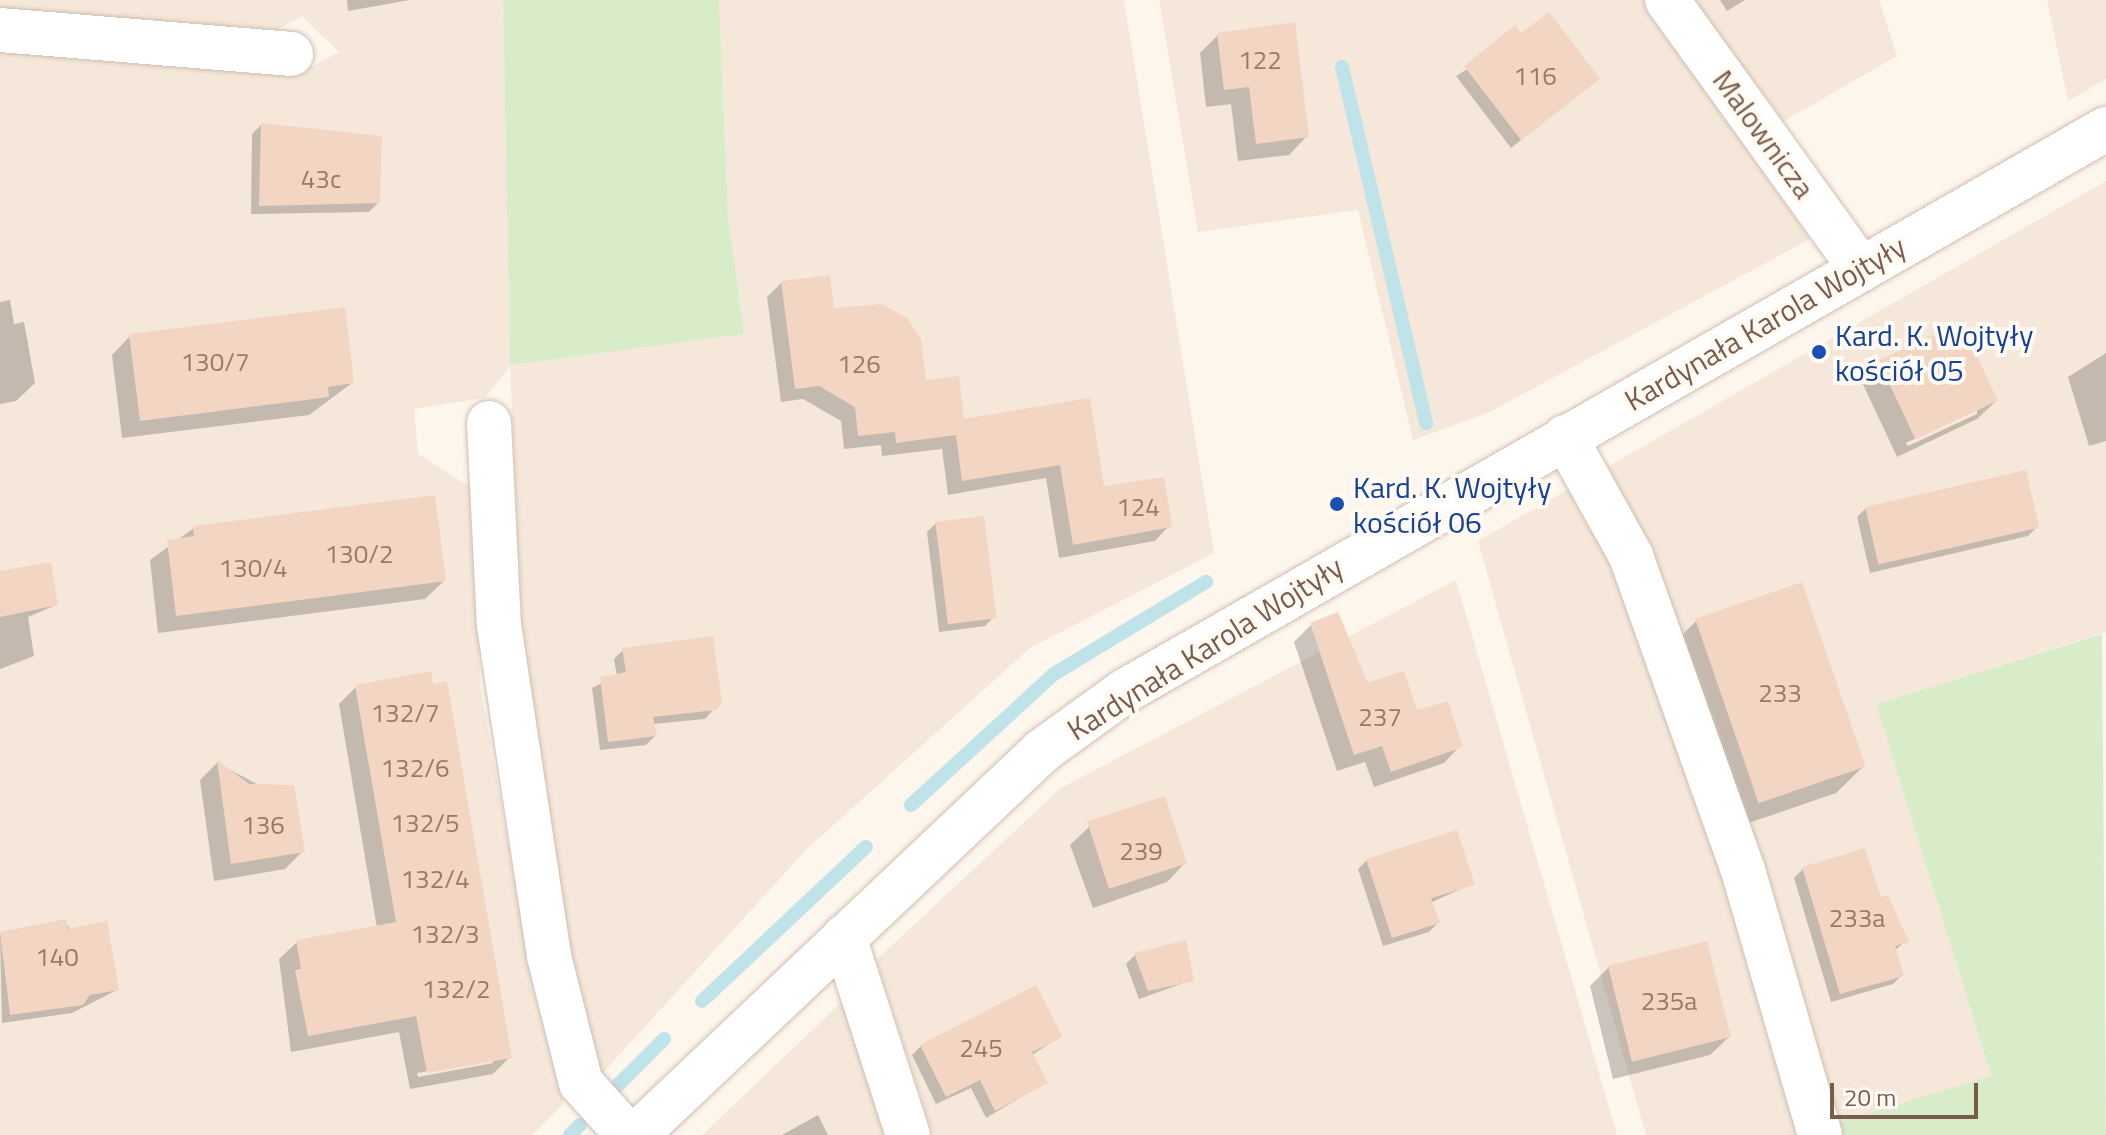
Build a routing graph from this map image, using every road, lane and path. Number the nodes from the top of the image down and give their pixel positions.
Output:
1 (1667, 0) edge
2 (0, 30) edge
3 (291, 54) dead end
4 (2106, 129) edge
5 (1861, 269) junction
6 (489, 423) dead end
7 (1565, 437) junction
8 (844, 937) junction
9 (628, 1135) edge
10 (636, 1135) edge
11 (908, 1135) edge
12 (1820, 1135) edge

1 - 5 street, Malownicza
2 - 3 street
4 - 5 street, Kardynała Karola Wojtyły
5 - 7 street, Kardynała Karola Wojtyły
6 - 9 street
7 - 8 street, Kardynała Karola Wojtyły
7 - 12 street
8 - 10 street, Kardynała Karola Wojtyły
8 - 11 street

